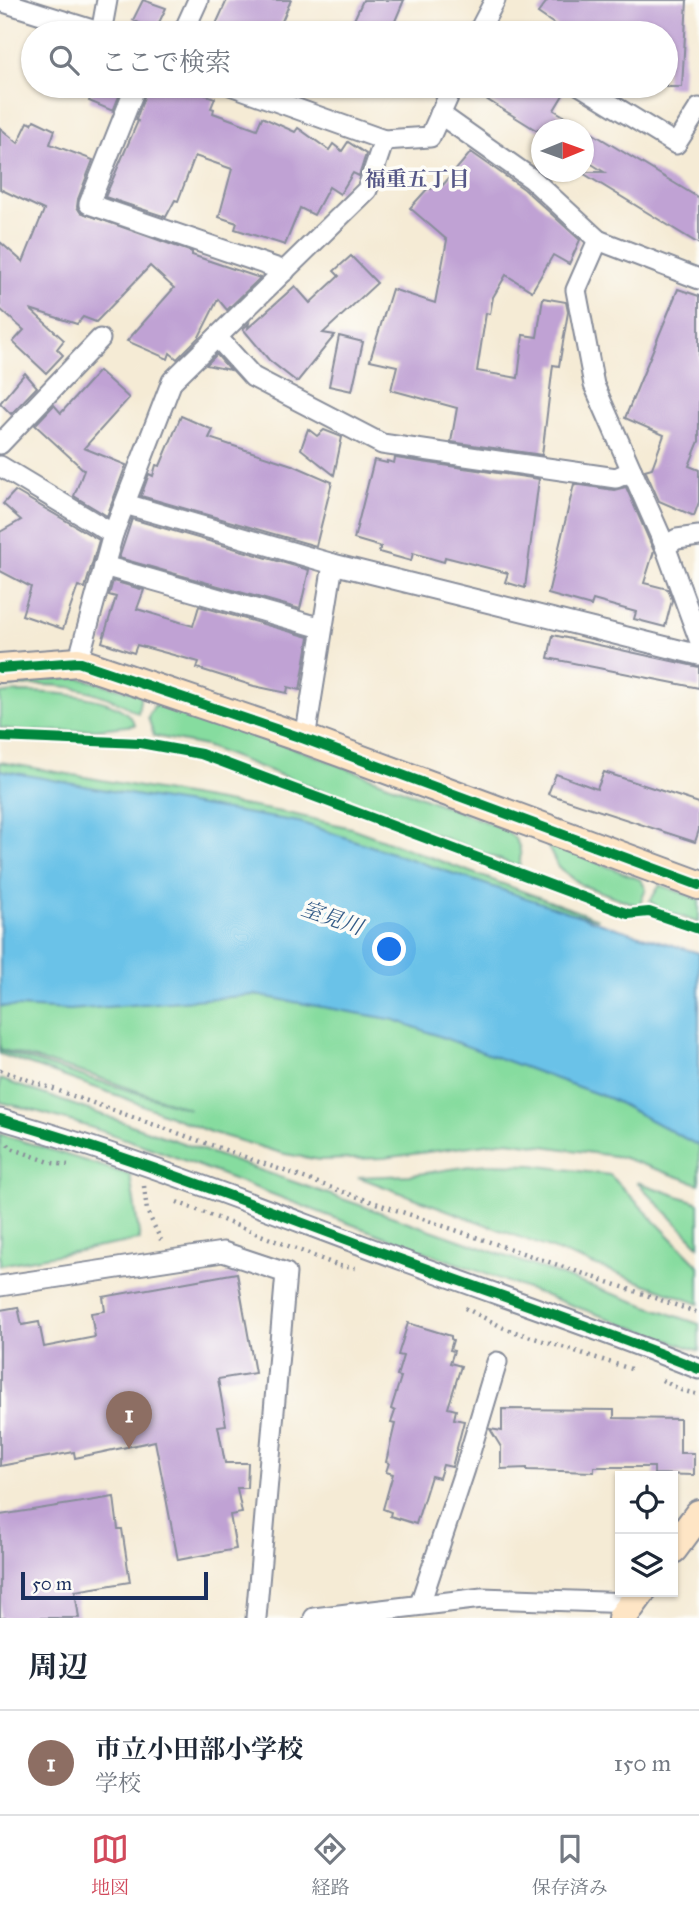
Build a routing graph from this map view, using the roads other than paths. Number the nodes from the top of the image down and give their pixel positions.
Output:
1 (107, 0) edge
2 (198, 0) edge
3 (495, 0) edge
4 (1, 4) edge
5 (60, 21) edge
6 (104, 21) edge
7 (188, 21) edge
8 (488, 21) edge
9 (131, 98) edge
10 (267, 98) edge
11 (447, 98) edge
12 (601, 98) edge
13 (699, 108) edge
14 (440, 114) junction
15 (384, 140) junction
16 (598, 240) junction
17 (285, 271) junction
18 (699, 279) edge
19 (216, 337) junction
20 (100, 339) dead end
21 (0, 444) edge
22 (0, 466) edge
23 (632, 471) junction
24 (125, 504) junction
25 (113, 534) junction
26 (699, 536) edge
27 (665, 546) junction
28 (332, 564) junction
29 (104, 566) junction
30 (322, 628) junction
31 (699, 639) edge
32 (699, 655) edge
33 (78, 662) junction
34 (0, 668) edge
35 (305, 740) junction
36 (699, 886) edge
37 (0, 1119) edge
38 (0, 1286) edge
39 (497, 1362) dead end
40 (699, 1369) edge
41 (699, 1514) edge
42 (678, 1542) edge
43 (420, 1604) junction
44 (631, 1604) edge
45 (256, 1618) edge
46 (314, 1618) edge

1 - 6 street
2 - 7 street
3 - 8 street
4 - 5 street
9 - 17 street
10 - 15 street
11 - 14 street
12 - 13 street
14 - 15 street
14 - 16 street
15 - 17 street
16 - 18 street
16 - 23 street
17 - 19 street
19 - 23 street
19 - 24 street
20 - 21 street
22 - 25 street
23 - 27 street
24 - 25 street
24 - 28 street
25 - 29 street
26 - 27 street
27 - 31 street
28 - 30 street
28 - 32 street
29 - 30 street
29 - 33 street
30 - 35 street
33 - 34 street
33 - 35 street
35 - 36 street
37 - 40 street
38 - 45 street
39 - 43 street
41 - 42 street
43 - 44 street
43 - 46 street

